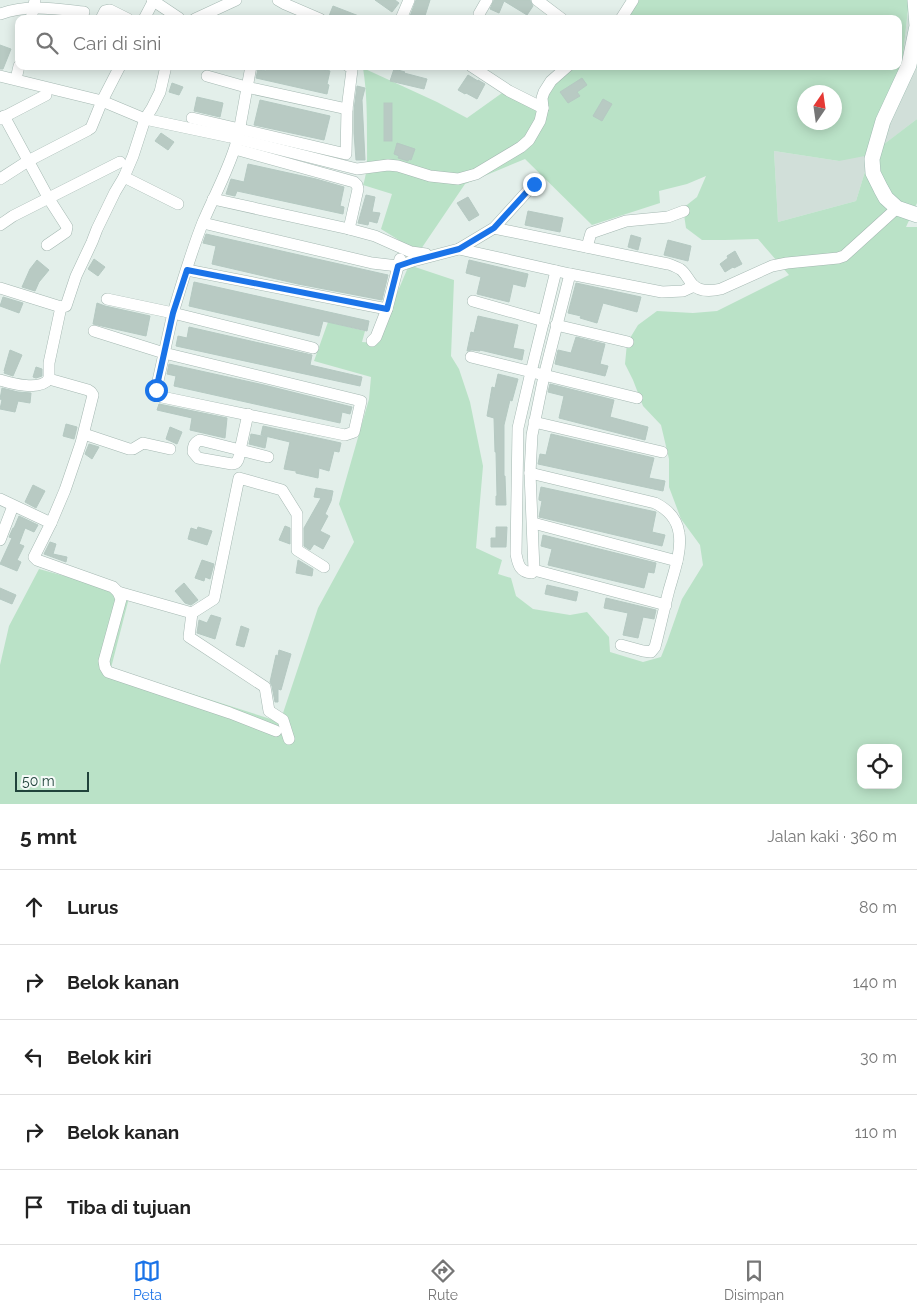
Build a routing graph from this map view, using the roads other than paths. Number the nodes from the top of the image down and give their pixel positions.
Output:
1 (153, 0) edge
2 (236, 0) edge
3 (278, 0) edge
4 (409, 0) edge
5 (487, 0) edge
6 (537, 0) edge
7 (633, 0) edge
8 (915, 0) edge
9 (33, 9) edge
10 (84, 12) dead end
11 (0, 14) edge
12 (479, 14) dead end
13 (103, 15) edge
14 (120, 15) edge
15 (146, 15) edge
16 (176, 15) edge
17 (204, 15) edge
18 (311, 15) edge
19 (403, 15) edge
20 (557, 15) edge
21 (624, 15) edge
22 (18, 70) edge
23 (118, 70) edge
24 (165, 70) edge
25 (250, 70) edge
26 (352, 70) edge
27 (477, 70) edge
28 (563, 70) edge
29 (0, 76) edge
30 (207, 76) dead end
31 (16, 79) junction
32 (246, 87) junction
33 (46, 95) dead end
34 (102, 101) junction
35 (543, 108) junction
36 (347, 109) junction
37 (2, 118) edge
38 (192, 118) dead end
39 (145, 119) junction
40 (240, 131) junction
41 (28, 161) junction
42 (120, 162) dead end
43 (124, 177) junction
44 (0, 179) edge
45 (534, 184) dead end
46 (49, 199) junction
47 (213, 199) junction
48 (178, 204) dead end
49 (897, 208) junction
50 (684, 211) dead end
51 (917, 215) edge
52 (203, 223) junction
53 (0, 225) edge
54 (349, 228) junction
55 (494, 228) junction
56 (47, 245) dead end
57 (587, 247) junction
58 (403, 248) junction
59 (459, 249) junction
60 (433, 255) junction
61 (398, 266) junction
62 (187, 270) junction
63 (556, 271) junction
64 (570, 274) junction
65 (694, 286) junction
66 (0, 288) edge
67 (106, 299) dead end
68 (473, 301) dead end
69 (61, 308) junction
70 (387, 309) junction
71 (173, 313) junction
72 (544, 321) junction
73 (556, 325) junction
74 (94, 331) dead end
75 (372, 341) dead end
76 (628, 342) dead end
77 (313, 348) dead end
78 (164, 353) junction
79 (472, 357) dead end
80 (531, 372) junction
81 (544, 376) junction
82 (49, 379) junction
83 (0, 380) edge
84 (637, 398) dead end
85 (248, 414) junction
86 (534, 422) junction
87 (84, 434) junction
88 (170, 449) dead end
89 (662, 452) dead end
90 (268, 457) dead end
91 (530, 473) junction
92 (0, 499) edge
93 (13, 506) junction
94 (50, 523) junction
95 (533, 523) junction
96 (0, 540) edge
97 (677, 561) junction
98 (324, 567) dead end
99 (534, 570) junction
100 (118, 592) junction
101 (666, 605) junction
102 (192, 613) junction
103 (621, 645) dead end
104 (276, 731) dead end
105 (289, 739) dead end

1 - 15 street
1 - 16 street
2 - 17 street
3 - 18 street
4 - 19 street
5 - 12 street
6 - 20 street
7 - 21 street
8 - 49 main road
9 - 10 street
9 - 11 street
13 - 14 street
22 - 31 street
23 - 34 street
24 - 39 street
25 - 32 street
26 - 36 street
27 - 35 street
28 - 35 street
29 - 31 street
30 - 32 street
31 - 34 street
32 - 36 street
32 - 40 street
33 - 37 street
34 - 39 street
34 - 41 street
35 - 39 street
36 - 40 street
37 - 41 street
38 - 40 street
39 - 43 street
41 - 44 street
41 - 46 street
42 - 46 street
43 - 48 street
43 - 69 street
45 - 55 street
46 - 53 street
46 - 56 street
47 - 52 street
47 - 54 street
47 - 54 street
49 - 51 main road
49 - 65 street
50 - 57 street
52 - 61 street
52 - 62 street
54 - 58 street
55 - 57 street
55 - 59 street
57 - 65 street
58 - 60 street
58 - 61 street
59 - 60 street
59 - 63 street
60 - 61 street
61 - 70 street
62 - 70 street
62 - 71 street
63 - 64 street
63 - 72 street
64 - 65 street
64 - 73 street
66 - 69 street
67 - 71 street
68 - 72 street
69 - 82 street
70 - 75 street
71 - 77 street
71 - 78 street
72 - 80 street
73 - 76 street
73 - 81 street
74 - 78 street
78 - 85 street
78 - 85 street
79 - 80 street
80 - 81 street
80 - 99 street
81 - 84 street
81 - 86 street
82 - 83 street
82 - 87 street
85 - 90 street
86 - 89 street
86 - 91 street
87 - 88 street
87 - 94 street
91 - 95 street
91 - 97 street
92 - 93 street
93 - 94 street
93 - 96 street
94 - 100 street
95 - 97 street
95 - 99 street
97 - 101 street
98 - 102 street
99 - 101 street
100 - 102 street
100 - 104 street
101 - 103 street
102 - 105 street

